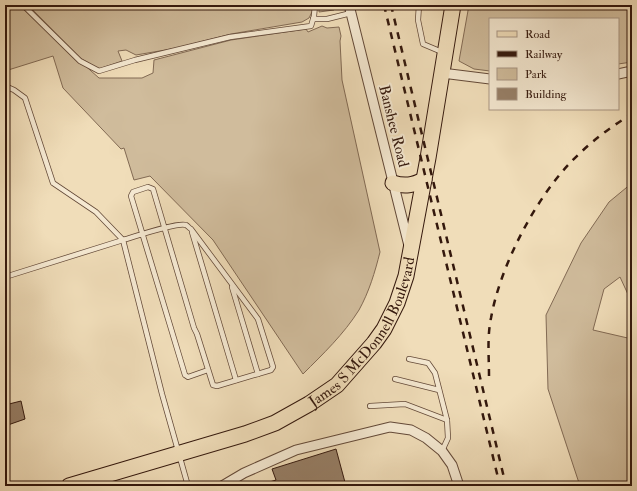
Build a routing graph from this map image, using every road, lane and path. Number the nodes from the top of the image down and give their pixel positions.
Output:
1 (23, 5) edge
2 (315, 5) edge
3 (419, 5) edge
4 (453, 5) edge
5 (350, 9) edge
6 (313, 19) junction
7 (445, 54) junction
8 (632, 72) edge
9 (442, 73) junction
10 (619, 74) edge
11 (489, 79) edge
12 (5, 86) edge
13 (424, 180) junction
14 (393, 183) junction
15 (164, 228) junction
16 (191, 229) junction
17 (142, 235) junction
18 (123, 240) junction
19 (410, 253) junction
20 (5, 277) edge
21 (231, 283) junction
22 (409, 359) dead end
23 (208, 370) junction
24 (258, 374) junction
25 (395, 379) dead end
26 (236, 380) junction
27 (439, 390) junction
28 (370, 406) dead end
29 (447, 420) junction
30 (442, 451) junction
31 (178, 454) junction
32 (68, 486) edge
33 (188, 486) edge
34 (222, 486) edge
35 (460, 486) edge

1 - 6 lane
2 - 6 lane
3 - 7 lane
4 - 7 main road, James S McDonnell Boulevard
5 - 6 lane
5 - 14 street, Banshee Road
7 - 9 main road, James S McDonnell Boulevard
8 - 10 street
9 - 11 street
9 - 13 main road, James S McDonnell Boulevard
12 - 18 lane
13 - 14 main road
13 - 19 main road, James S McDonnell Boulevard
14 - 19 street, Banshee Road
15 - 16 lane
15 - 17 lane
15 - 17 lane
15 - 23 lane
16 - 21 lane
16 - 26 lane
17 - 18 lane
17 - 23 lane
18 - 20 lane
18 - 31 lane
19 - 31 main road, James S McDonnell Boulevard
21 - 24 lane
21 - 24 lane
22 - 27 lane
23 - 26 lane
24 - 26 lane
25 - 27 lane
27 - 29 lane
28 - 29 lane
29 - 30 lane
30 - 34 street
30 - 35 street
31 - 32 main road, James S McDonnell Boulevard
31 - 33 lane

